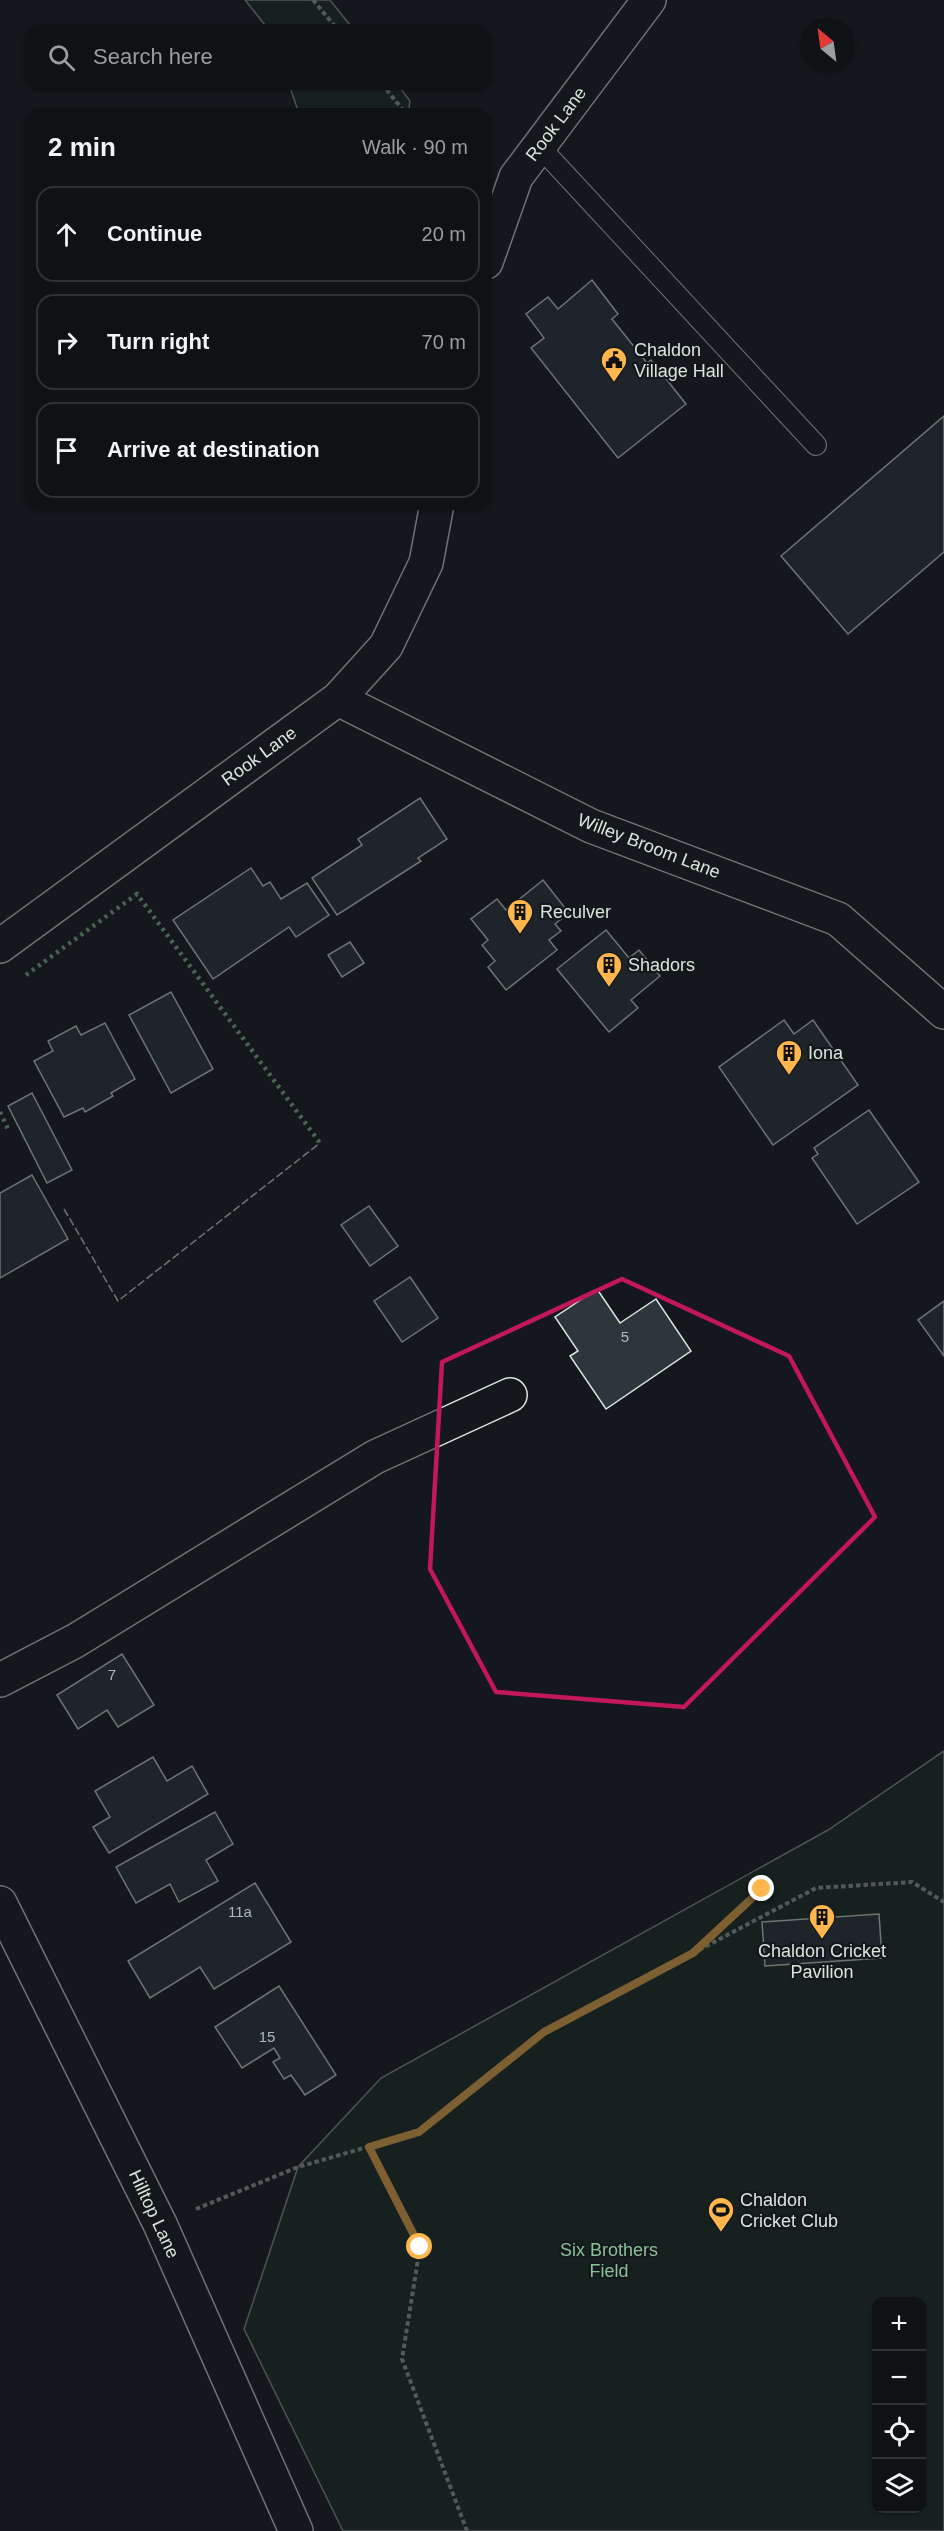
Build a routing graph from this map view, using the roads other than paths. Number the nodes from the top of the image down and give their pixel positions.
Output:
1 (649, 0) edge
2 (539, 146) junction
3 (492, 245) edge
4 (816, 445) dead end
5 (436, 510) edge
6 (338, 699) junction
7 (0, 946) edge
8 (944, 1012) edge
9 (510, 1395) dead end
10 (0, 1680) edge
11 (0, 1903) edge
12 (296, 2531) edge

1 - 2 street, Rook Lane
2 - 3 street, Rook Lane
2 - 4 lane
5 - 6 street, Rook Lane
6 - 7 street, Rook Lane
6 - 8 street, Willey Broom Lane
9 - 10 street
11 - 12 street, Hilltop Lane

